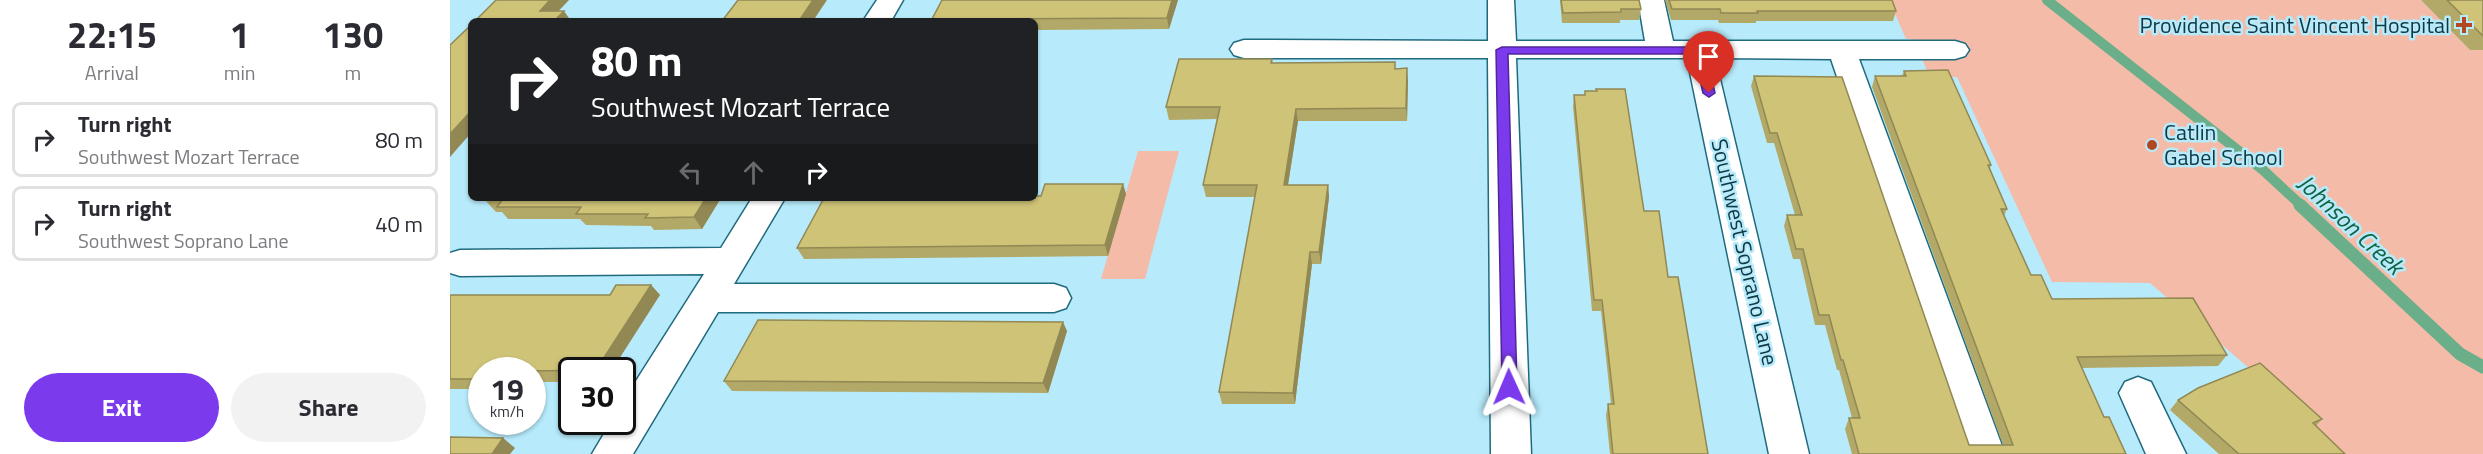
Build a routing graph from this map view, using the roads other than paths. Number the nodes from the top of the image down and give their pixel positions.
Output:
1 (890, 0) edge
2 (1501, 0) edge
3 (1651, 0) edge
4 (879, 18) edge
5 (1244, 50) dead end
6 (1502, 50) junction
7 (1661, 50) junction
8 (1699, 50) junction
9 (1842, 50) junction
10 (1955, 50) dead end
11 (767, 201) edge
12 (730, 261) junction
13 (460, 263) dead end
14 (707, 298) junction
15 (1054, 298) dead end
16 (2138, 393) dead end
17 (612, 454) edge
18 (1511, 454) edge
19 (1789, 454) edge
20 (1984, 454) edge
21 (2166, 454) edge

1 - 4 street
2 - 6 street
3 - 7 street
5 - 6 street
6 - 7 street
6 - 18 street
7 - 8 street
8 - 9 street
8 - 19 street, Southwest Soprano Lane
9 - 10 street
9 - 20 street
11 - 12 street
12 - 13 street
12 - 14 street
14 - 15 street
14 - 17 street
16 - 21 street

